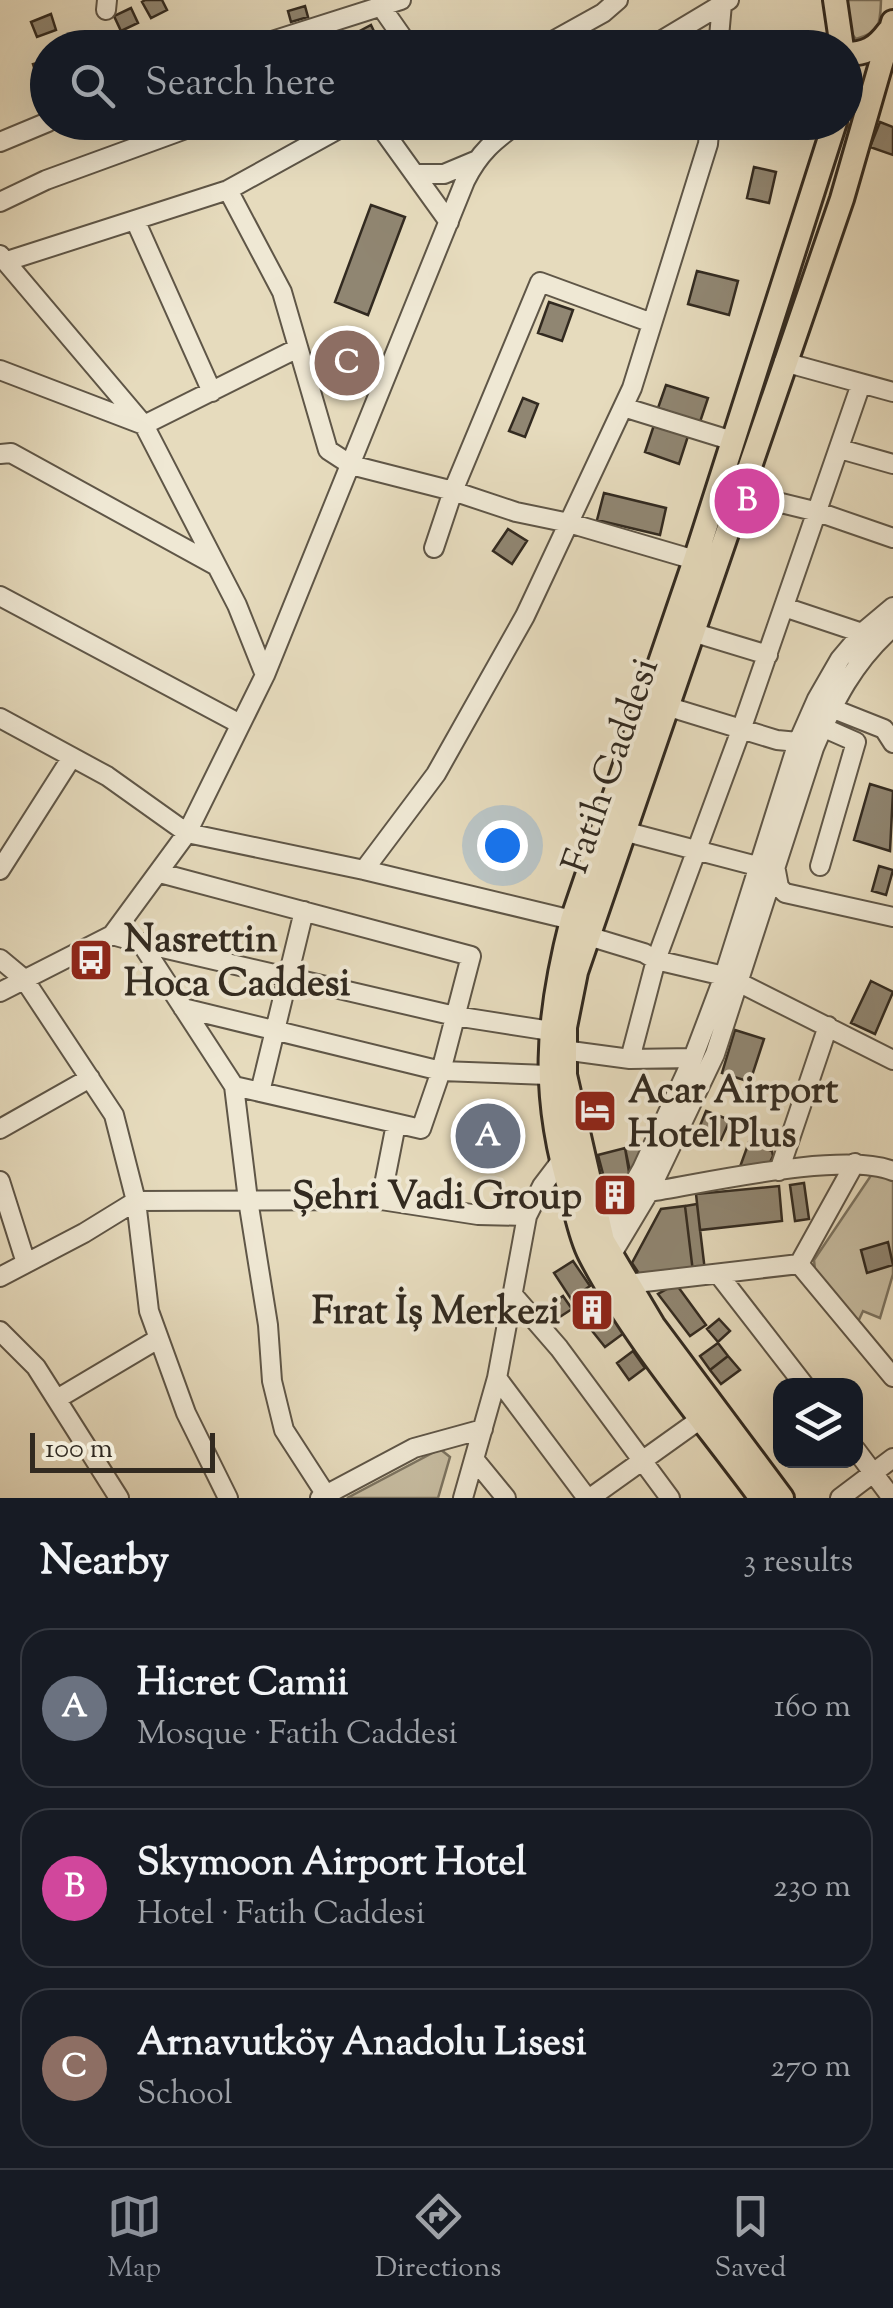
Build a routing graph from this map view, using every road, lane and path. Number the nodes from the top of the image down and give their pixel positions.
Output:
1 (401, 0) edge
2 (618, 0) edge
3 (835, 0) edge
4 (726, 2) edge
5 (382, 8) junction
6 (893, 22) edge
7 (323, 30) edge
8 (397, 30) edge
9 (573, 30) edge
10 (679, 30) edge
11 (721, 30) edge
12 (840, 30) edge
13 (863, 54) edge
14 (883, 89) edge
15 (30, 130) edge
16 (156, 140) edge
17 (318, 140) edge
18 (390, 140) edge
19 (492, 140) edge
20 (708, 140) edge
21 (829, 140) edge
22 (0, 142) edge
23 (475, 161) junction
24 (416, 174) junction
25 (228, 190) junction
26 (0, 202) edge
27 (135, 220) junction
28 (450, 222) junction
29 (4, 258) edge
30 (652, 323) junction
31 (298, 348) junction
32 (784, 362) junction
33 (0, 370) edge
34 (861, 384) junction
35 (212, 392) junction
36 (893, 392) edge
37 (623, 407) junction
38 (144, 426) junction
39 (733, 441) junction
40 (840, 449) junction
41 (0, 454) edge
42 (893, 464) edge
43 (351, 466) junction
44 (453, 491) junction
45 (740, 492) junction
46 (818, 512) junction
47 (569, 523) junction
48 (893, 538) edge
49 (434, 548) dead end
50 (695, 560) junction
51 (216, 565) junction
52 (0, 596) edge
53 (893, 606) edge
54 (784, 607) junction
55 (893, 627) edge
56 (692, 632) junction
57 (862, 634) junction
58 (768, 654) junction
59 (265, 675) junction
60 (666, 706) junction
61 (831, 708) junction
62 (0, 718) edge
63 (240, 724) junction
64 (816, 724) junction
65 (742, 730) junction
66 (885, 732) edge
67 (798, 742) junction
68 (856, 742) junction
69 (72, 756) junction
70 (623, 831) junction
71 (188, 833) junction
72 (697, 850) junction
73 (3, 858) edge
74 (820, 866) dead end
75 (767, 868) junction
76 (364, 870) junction
77 (160, 873) junction
78 (304, 911) junction
79 (893, 917) edge
80 (580, 928) junction
81 (112, 934) junction
82 (141, 943) junction
83 (0, 960) edge
84 (656, 960) junction
85 (288, 977) junction
86 (24, 979) junction
87 (731, 979) junction
88 (0, 992) edge
89 (183, 1008) junction
90 (456, 1016) junction
91 (828, 1026) junction
92 (274, 1030) junction
93 (557, 1041) junction
94 (692, 1058) junction
95 (630, 1059) junction
96 (893, 1060) edge
97 (440, 1071) junction
98 (548, 1076) junction
99 (90, 1078) junction
100 (234, 1086) junction
101 (260, 1092) junction
102 (396, 1124) junction
103 (0, 1129) edge
104 (561, 1161) junction
105 (855, 1163) junction
106 (779, 1171) junction
107 (893, 1171) edge
108 (0, 1181) edge
109 (649, 1192) junction
110 (248, 1200) junction
111 (381, 1200) junction
112 (136, 1201) junction
113 (527, 1216) junction
114 (601, 1255) junction
115 (26, 1263) junction
116 (799, 1264) junction
117 (720, 1275) junction
118 (0, 1277) edge
119 (627, 1284) junction
120 (513, 1295) junction
121 (0, 1331) edge
122 (158, 1339) junction
123 (893, 1377) edge
124 (497, 1378) junction
125 (800, 1378) edge
126 (57, 1399) junction
127 (702, 1418) junction
128 (483, 1429) junction
129 (893, 1458) edge
130 (474, 1459) junction
131 (863, 1459) edge
132 (642, 1460) junction
133 (873, 1472) junction
134 (325, 1497) edge
135 (119, 1498) edge
136 (228, 1498) edge
137 (463, 1498) edge
138 (506, 1498) edge
139 (589, 1498) edge
140 (670, 1498) edge
141 (762, 1498) edge
142 (782, 1498) edge
143 (840, 1498) edge
144 (892, 1498) edge

1 - 5 street
2 - 9 street
3 - 12 main road
4 - 10 street
4 - 11 street
5 - 7 street
5 - 8 street
6 - 13 main road
6 - 14 main road, Fatih Caddesi
14 - 32 main road, Fatih Caddesi
15 - 22 street
16 - 26 street
17 - 25 street
18 - 24 street
19 - 23 street
20 - 30 street
21 - 39 main road, Fatih Caddesi
23 - 24 street
23 - 28 street
24 - 28 street
25 - 27 street
25 - 31 street
27 - 29 street
27 - 35 street
28 - 43 street
29 - 38 street
30 - 37 street
30 - 44 street
31 - 35 street
31 - 43 street
32 - 34 street
32 - 45 main road, Fatih Caddesi
33 - 38 street
34 - 36 street
34 - 40 street
35 - 38 street
37 - 39 street
37 - 47 street
38 - 51 street
39 - 50 main road, Fatih Caddesi
40 - 42 street
40 - 46 street
41 - 51 street
43 - 44 street
43 - 59 street
44 - 47 street
44 - 49 street
45 - 46 street
45 - 56 main road, Fatih Caddesi
46 - 48 street
46 - 54 street
47 - 50 street
47 - 76 street
50 - 80 main road, Fatih Caddesi
51 - 59 street
52 - 63 street
53 - 57 street
54 - 57 street
54 - 58 street
55 - 61 street
56 - 58 street
56 - 60 main road, Fatih Caddesi
57 - 64 street
58 - 65 street
59 - 63 street
60 - 65 street
60 - 70 main road, Fatih Caddesi
61 - 64 street
61 - 66 street
62 - 69 street
63 - 71 street
64 - 67 street
64 - 68 street
64 - 75 street
65 - 67 street
65 - 72 street
66 - 68 street
67 - 75 street
68 - 74 street
69 - 71 street
69 - 73 street
70 - 72 street
70 - 80 main road, Fatih Caddesi
71 - 76 street
71 - 77 street
72 - 75 street
72 - 84 street
75 - 79 street
75 - 87 street
76 - 80 street
77 - 78 street
77 - 81 street
78 - 85 street
78 - 90 street
80 - 84 street
80 - 93 main road, Fatih Caddesi
81 - 82 street
81 - 86 street
82 - 85 street
82 - 89 street
83 - 86 street
84 - 87 street
84 - 95 street
85 - 90 street
85 - 92 street
86 - 88 street
86 - 99 street
87 - 91 street
87 - 94 street
87 - 109 street
89 - 92 street
89 - 100 street
90 - 93 street
90 - 97 street
91 - 96 street
91 - 106 street
92 - 97 street
92 - 101 street
93 - 95 street
93 - 98 main road, Fatih Caddesi
93 - 114 main road, Fatih Caddesi
94 - 95 street
94 - 114 street
97 - 98 street
97 - 102 street
98 - 104 main road, Fatih Caddesi
99 - 103 street
99 - 112 street
100 - 101 street
100 - 110 street
101 - 102 street
102 - 111 street
104 - 113 street
104 - 114 main road, Fatih Caddesi
105 - 106 street
105 - 107 street
105 - 116 street
106 - 109 street
108 - 115 street
109 - 114 street
110 - 111 street
110 - 112 street
110 - 134 street
111 - 113 street
112 - 115 street
112 - 122 street
113 - 120 street
114 - 119 main road, Fatih Caddesi
114 - 127 main road, Fatih Caddesi
115 - 118 street
116 - 117 street
116 - 123 street
117 - 119 street
117 - 125 street
119 - 142 main road, Fatih Caddesi
120 - 124 street
120 - 132 street
121 - 126 street
122 - 126 street
122 - 136 street
124 - 128 street
124 - 139 street
126 - 135 street
127 - 132 street
127 - 141 main road, Fatih Caddesi
128 - 130 street
128 - 134 street
129 - 133 street
130 - 137 street
130 - 138 street
131 - 133 street
132 - 139 street
132 - 140 street
133 - 143 street
133 - 144 street

